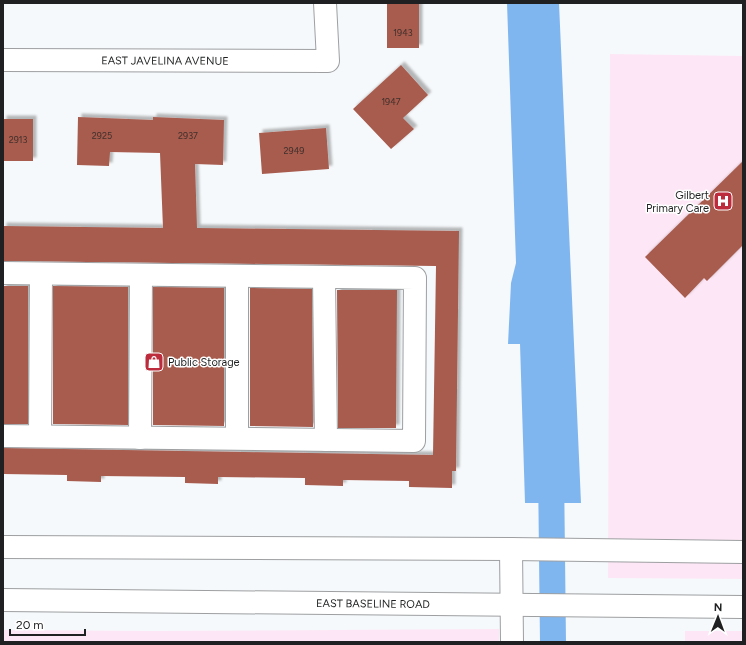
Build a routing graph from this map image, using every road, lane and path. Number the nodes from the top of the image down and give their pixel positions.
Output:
1 (325, 3) edge
2 (3, 60) edge
3 (3, 274) edge
4 (41, 274) junction
5 (141, 275) junction
6 (237, 276) junction
7 (324, 277) junction
8 (3, 436) edge
9 (40, 436) junction
10 (140, 438) junction
11 (237, 438) junction
12 (326, 440) junction
13 (3, 547) edge
14 (511, 549) junction
15 (743, 552) edge
16 (3, 600) edge
17 (512, 606) junction
18 (743, 607) edge
19 (512, 642) edge

1 - 2 main road, EAST JAVELINA AVENUE
3 - 4 main road
4 - 5 main road
4 - 9 main road
5 - 6 main road
5 - 10 main road
6 - 7 main road
6 - 11 main road
7 - 12 main road
7 - 12 main road
8 - 9 main road
9 - 10 main road
10 - 11 main road
11 - 12 main road
13 - 14 main road
14 - 15 main road
14 - 17 main road
16 - 17 main road, EAST BASELINE ROAD
17 - 18 main road, EAST BASELINE ROAD
17 - 19 main road

